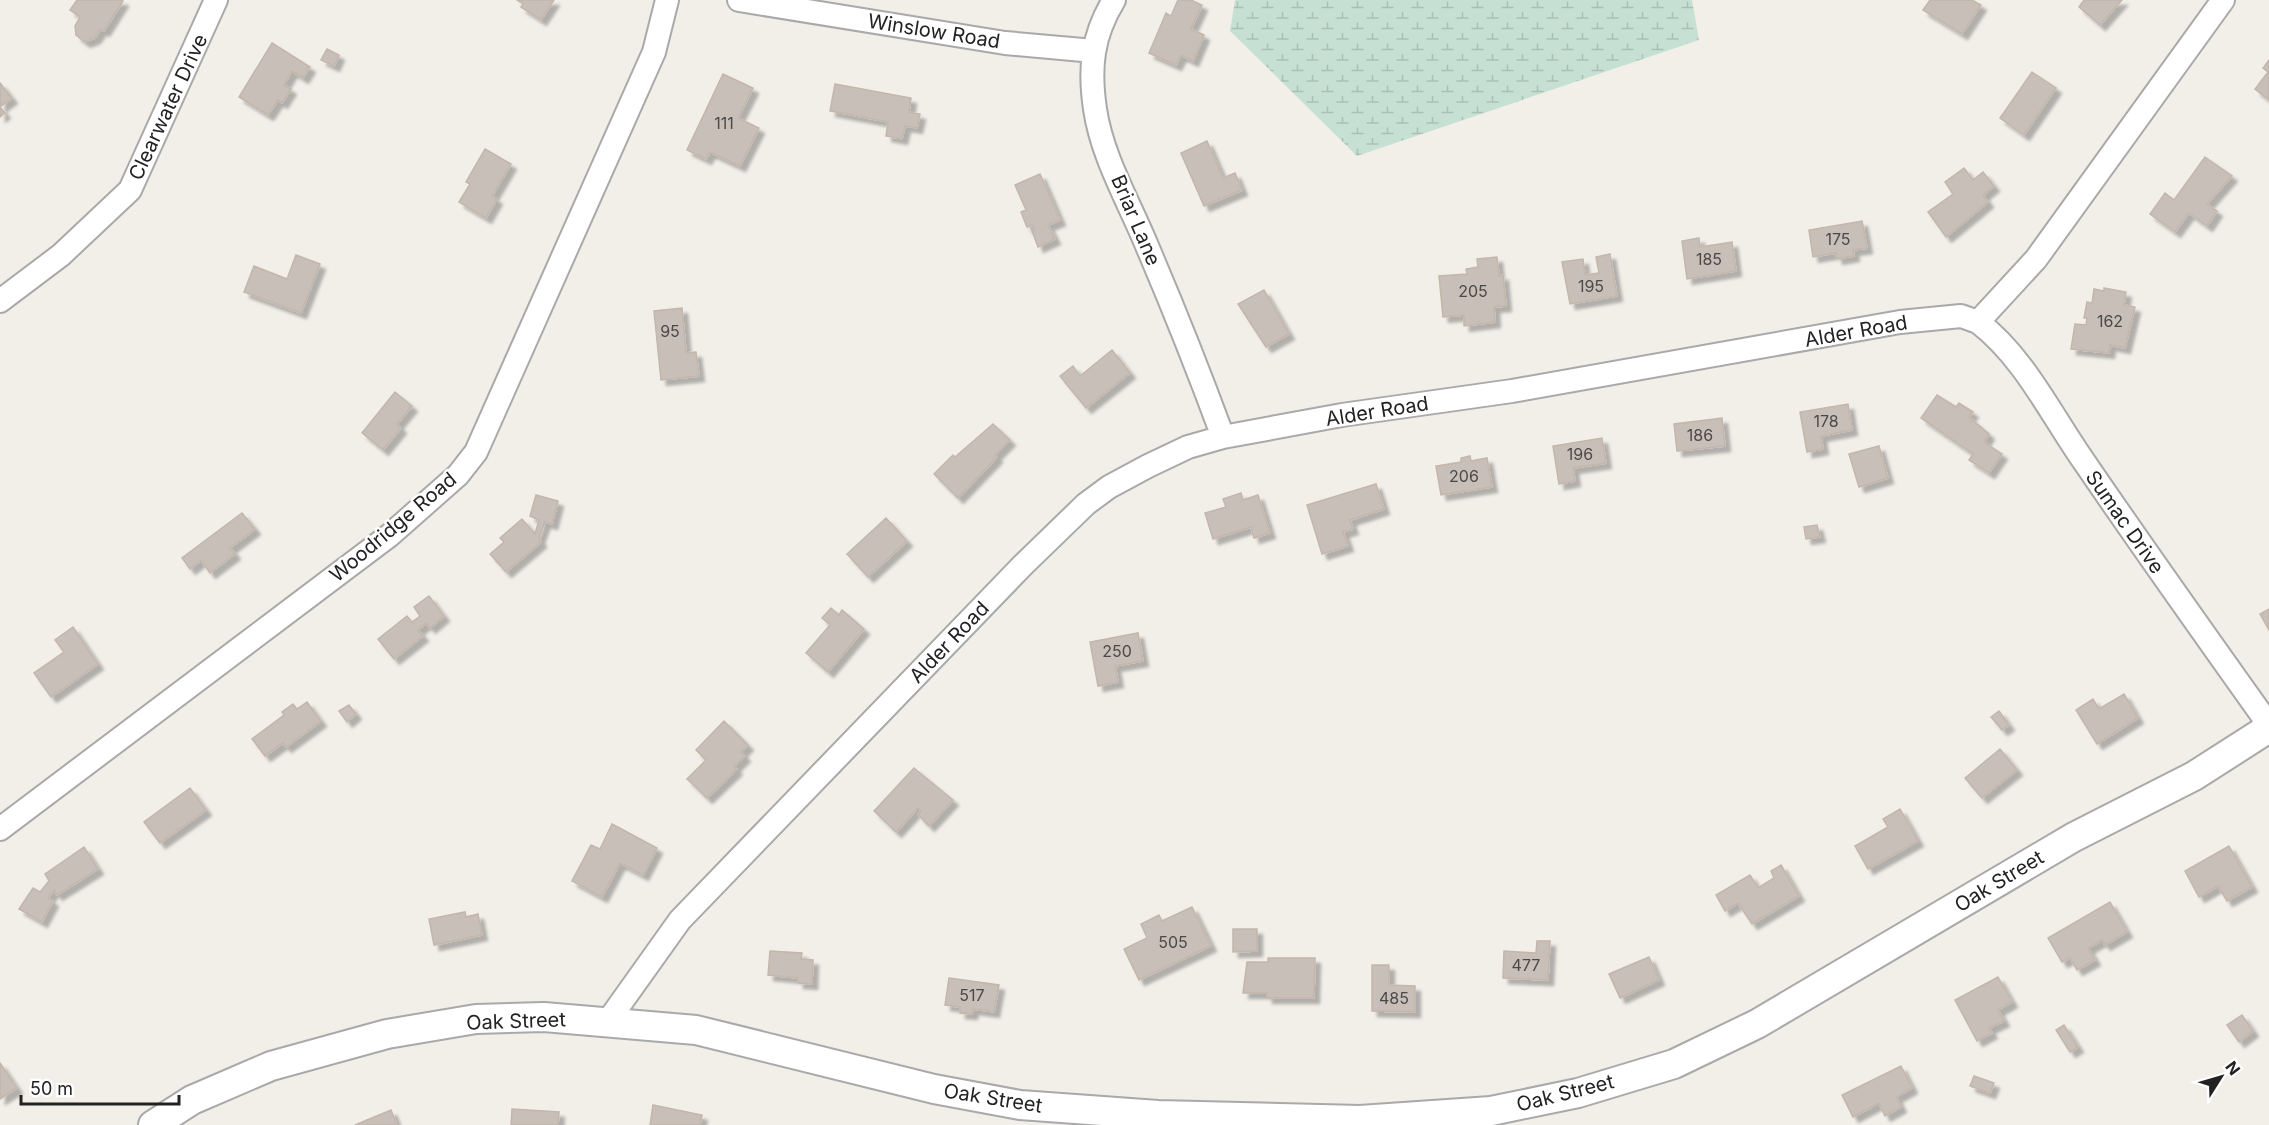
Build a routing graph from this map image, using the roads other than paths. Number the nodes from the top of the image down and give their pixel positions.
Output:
1 (216, 0) edge
2 (667, 0) edge
3 (738, 0) edge
4 (1114, 0) edge
5 (2223, 0) edge
6 (1094, 51) junction
7 (0, 301) edge
8 (1978, 322) junction
9 (1223, 437) junction
10 (2269, 727) edge
11 (0, 829) edge
12 (608, 1021) junction
13 (1360, 1122) edge
14 (153, 1125) edge

1 - 7 street, Clearwater Drive
2 - 11 street, Woodridge Road
3 - 6 street, Winslow Road
4 - 6 street, Briar Lane
5 - 8 street
6 - 9 street, Briar Lane
8 - 9 street, Alder Road
8 - 10 street, Sumac Drive
9 - 12 street, Alder Road
10 - 13 street, Oak Street
12 - 13 street, Oak Street
12 - 14 street, Oak Street

